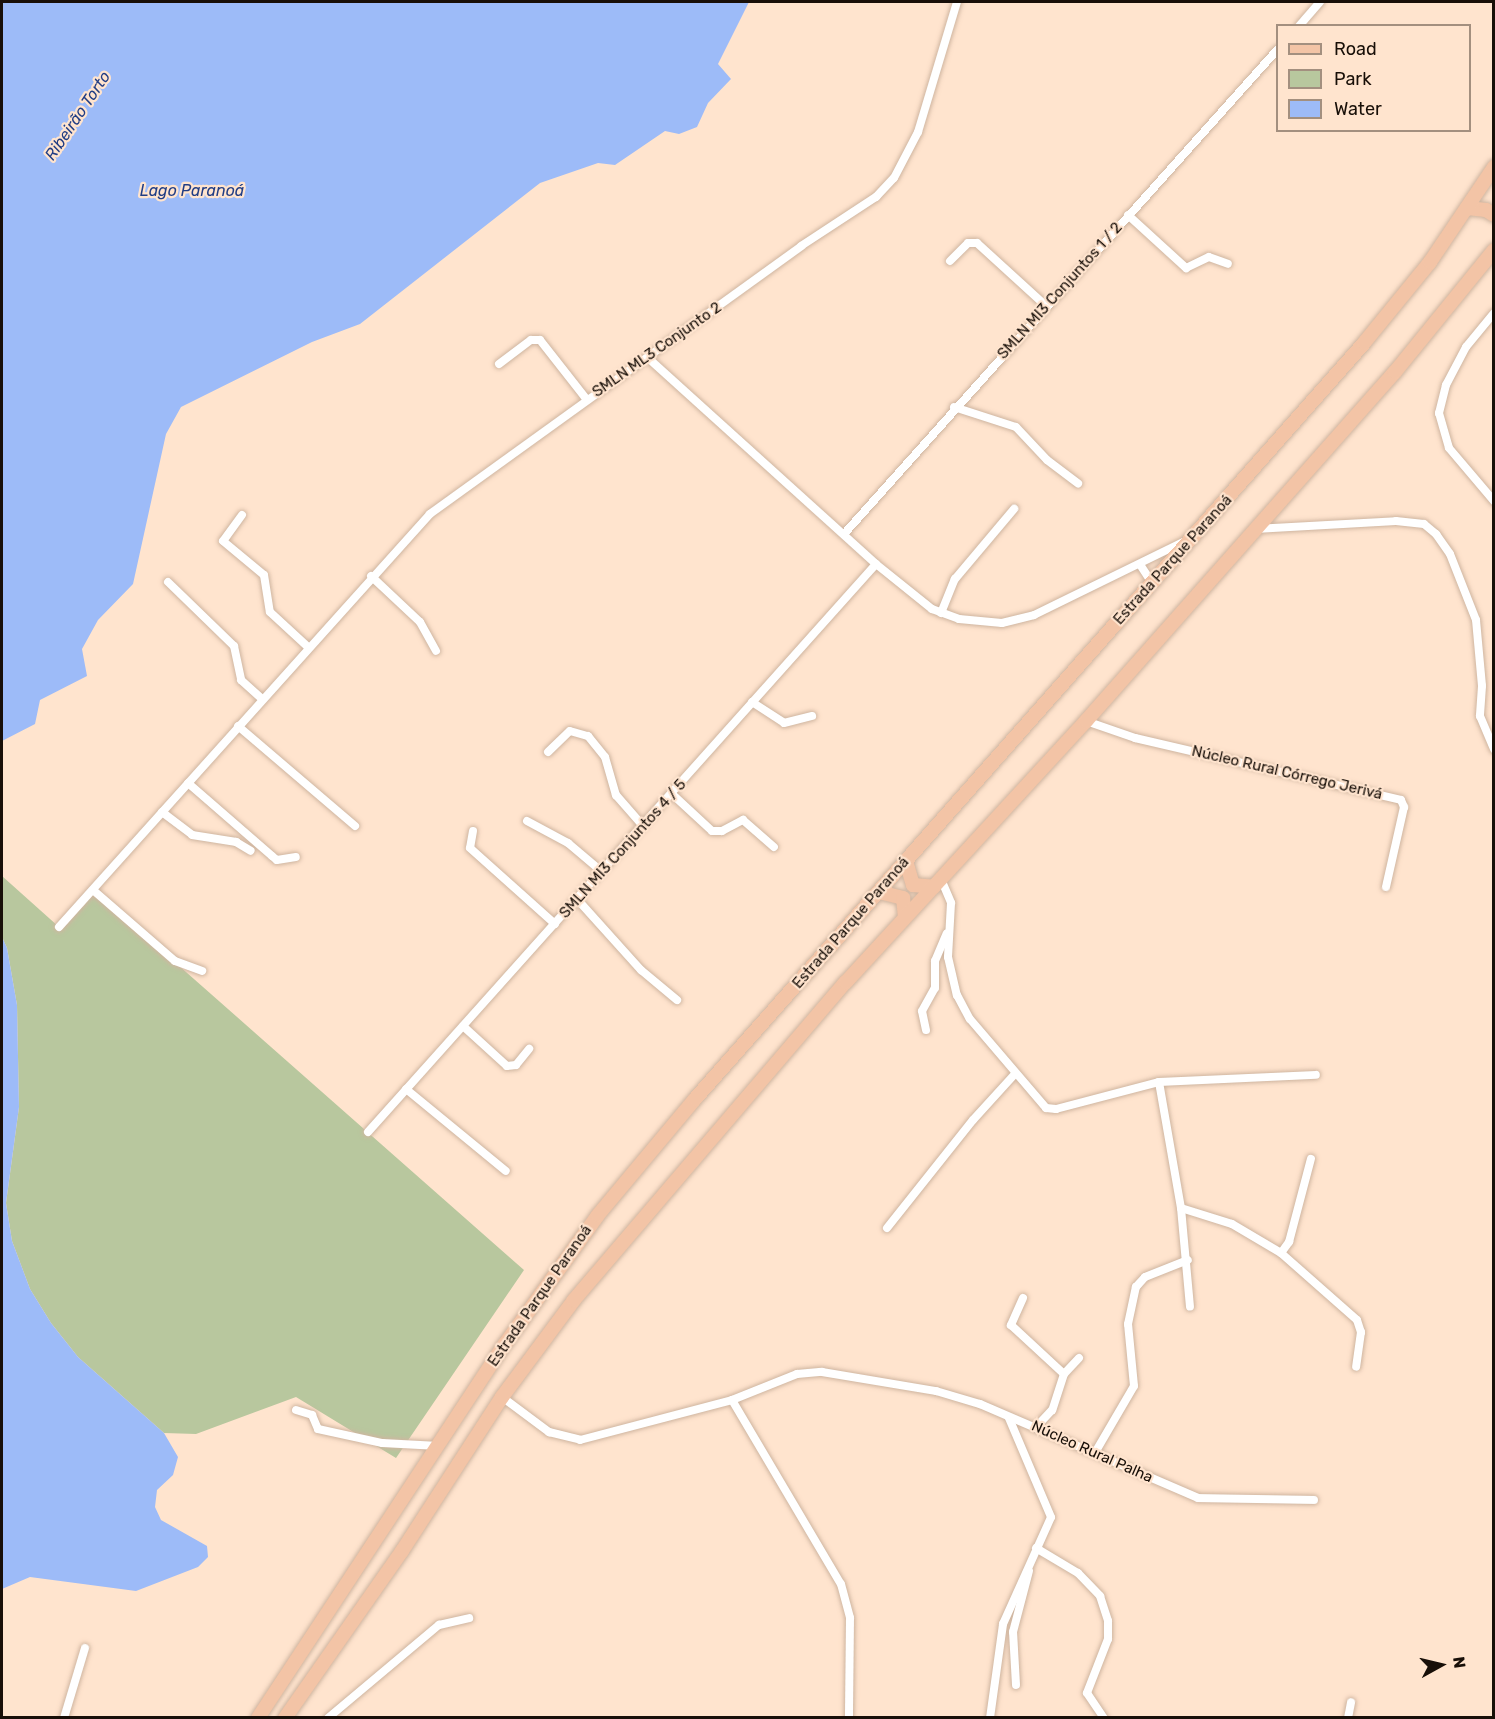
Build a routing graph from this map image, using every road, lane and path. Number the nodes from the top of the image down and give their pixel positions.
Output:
1 (957, 2) edge
2 (1320, 2) edge
3 (1301, 24) edge
4 (1276, 51) edge
5 (1493, 169) edge
6 (1494, 187) edge
7 (1467, 208) junction
8 (1128, 215) junction
9 (1494, 215) edge
10 (1494, 249) edge
11 (950, 261) dead end
12 (1228, 264) dead end
13 (1047, 307) junction
14 (1494, 313) edge
15 (648, 358) junction
16 (499, 364) dead end
17 (587, 400) junction
18 (954, 407) junction
19 (1078, 483) dead end
20 (1494, 501) edge
21 (1014, 509) dead end
22 (242, 515) dead end
23 (1255, 529) junction
24 (844, 534) junction
25 (1198, 534) junction
26 (876, 564) junction
27 (1141, 566) junction
28 (371, 576) junction
29 (168, 582) dead end
30 (1152, 583) junction
31 (941, 613) junction
32 (308, 647) junction
33 (436, 651) dead end
34 (262, 699) junction
35 (752, 702) junction
36 (812, 716) dead end
37 (1086, 721) junction
38 (238, 726) junction
39 (1494, 749) edge
40 (548, 752) dead end
41 (188, 783) junction
42 (672, 794) junction
43 (162, 812) junction
44 (526, 821) dead end
45 (355, 826) dead end
46 (643, 826) junction
47 (473, 831) dead end
48 (774, 847) dead end
49 (250, 851) dead end
50 (296, 857) dead end
51 (906, 861) junction
52 (601, 872) junction
53 (937, 883) junction
54 (1386, 887) dead end
55 (93, 890) junction
56 (879, 892) junction
57 (577, 899) junction
58 (905, 917) junction
59 (555, 924) junction
60 (59, 927) dead end
61 (950, 927) junction
62 (202, 971) dead end
63 (677, 1000) dead end
64 (463, 1026) junction
65 (926, 1030) dead end
66 (530, 1048) dead end
67 (1014, 1075) junction
68 (1316, 1075) dead end
69 (1159, 1082) junction
70 (406, 1089) junction
71 (368, 1132) dead end
72 (1311, 1159) dead end
73 (506, 1171) dead end
74 (1181, 1208) junction
75 (887, 1228) dead end
76 (1281, 1253) junction
77 (1188, 1260) junction
78 (1023, 1298) dead end
79 (1190, 1307) dead end
80 (1078, 1358) dead end
81 (1356, 1367) dead end
82 (1064, 1374) junction
83 (502, 1397) junction
84 (732, 1400) junction
85 (296, 1410) dead end
86 (1009, 1418) junction
87 (1036, 1427) junction
88 (439, 1446) junction
89 (1096, 1451) junction
90 (1314, 1500) dead end
91 (384, 1532) junction
92 (1036, 1548) junction
93 (402, 1551) junction
94 (1030, 1565) junction
95 (470, 1618) dead end
96 (85, 1648) dead end
97 (1016, 1685) dead end
98 (1351, 1702) dead end
99 (287, 1717) edge
100 (64, 1718) edge
101 (258, 1718) edge
102 (328, 1718) edge
103 (849, 1718) edge
104 (990, 1718) edge
105 (1104, 1718) edge
106 (1348, 1718) edge

1 - 15 street, SMLN ML3 Conjunto 2
2 - 3 street
4 - 8 street, SMLN MI3 Conjuntos 1 / 2
5 - 6 main road
5 - 7 main road, Estrada Parque Paranoá
7 - 9 main road
7 - 25 main road, Estrada Parque Paranoá
8 - 12 street
8 - 13 street, SMLN MI3 Conjuntos 1 / 2
10 - 23 main road, Estrada Parque Paranoá
11 - 13 street
13 - 18 street, SMLN MI3 Conjuntos 1 / 2
14 - 20 street
15 - 17 street, SMLN ML3 Conjunto 2
15 - 24 street
16 - 17 street
17 - 28 street, SMLN ML3 Conjunto 2
18 - 19 street
18 - 24 street, SMLN MI3 Conjuntos 1 / 2
21 - 31 street
22 - 32 street
23 - 37 main road, Estrada Parque Paranoá
23 - 39 street
24 - 26 street
25 - 27 street
25 - 30 main road, Estrada Parque Paranoá
26 - 31 street
26 - 35 street, SMLN MI3 Conjuntos 4 / 5
27 - 30 street
27 - 31 street
28 - 32 street, SMLN ML3 Conjunto 2
28 - 33 street
29 - 34 street
30 - 51 main road, Estrada Parque Paranoá
32 - 34 street, SMLN ML3 Conjunto 2
34 - 38 street, SMLN ML3 Conjunto 2
35 - 36 street
35 - 42 street, SMLN MI3 Conjuntos 4 / 5
37 - 53 main road, Estrada Parque Paranoá
37 - 54 street, Núcleo Rural Córrego Jerivá
38 - 41 street, SMLN ML3 Conjunto 2
38 - 45 street
40 - 46 street
41 - 43 street, SMLN ML3 Conjunto 2
41 - 50 street
42 - 46 street, SMLN MI3 Conjuntos 4 / 5
42 - 48 street
43 - 49 street
43 - 55 street, SMLN ML3 Conjunto 2
44 - 52 street
46 - 52 street, SMLN MI3 Conjuntos 4 / 5
47 - 59 street
51 - 53 main road
51 - 56 main road, Estrada Parque Paranoá
52 - 57 street, SMLN MI3 Conjuntos 4 / 5
53 - 58 main road, Estrada Parque Paranoá
53 - 61 street
55 - 60 street, SMLN ML3 Conjunto 2
55 - 62 street
56 - 58 main road
56 - 88 main road, Estrada Parque Paranoá
57 - 59 street, SMLN MI3 Conjuntos 4 / 5
57 - 63 street
58 - 83 main road, Estrada Parque Paranoá
59 - 64 street, SMLN MI3 Conjuntos 4 / 5
61 - 65 street
61 - 67 street
64 - 66 street
64 - 70 street, SMLN MI3 Conjuntos 4 / 5
67 - 69 street
67 - 75 street
68 - 69 street
69 - 74 street
70 - 71 street, SMLN MI3 Conjuntos 4 / 5
70 - 73 street
72 - 76 street
74 - 76 street
74 - 77 street
76 - 81 street
77 - 79 street
77 - 89 street
78 - 82 street
80 - 82 street
82 - 87 street
83 - 84 street
83 - 93 main road, Estrada Parque Paranoá
84 - 86 street
84 - 103 street
85 - 88 street
86 - 87 street, Núcleo Rural Palha
86 - 92 street, Núcleo Rural Palha
87 - 89 street, Núcleo Rural Palha
88 - 91 main road, Estrada Parque Paranoá
89 - 90 street, Núcleo Rural Palha
91 - 93 main road
91 - 101 main road, Estrada Parque Paranoá
92 - 94 street, Núcleo Rural Palha
92 - 105 street
93 - 99 main road, Estrada Parque Paranoá
94 - 97 street
94 - 104 street, Núcleo Rural Palha
95 - 102 street
96 - 100 street
98 - 106 street

